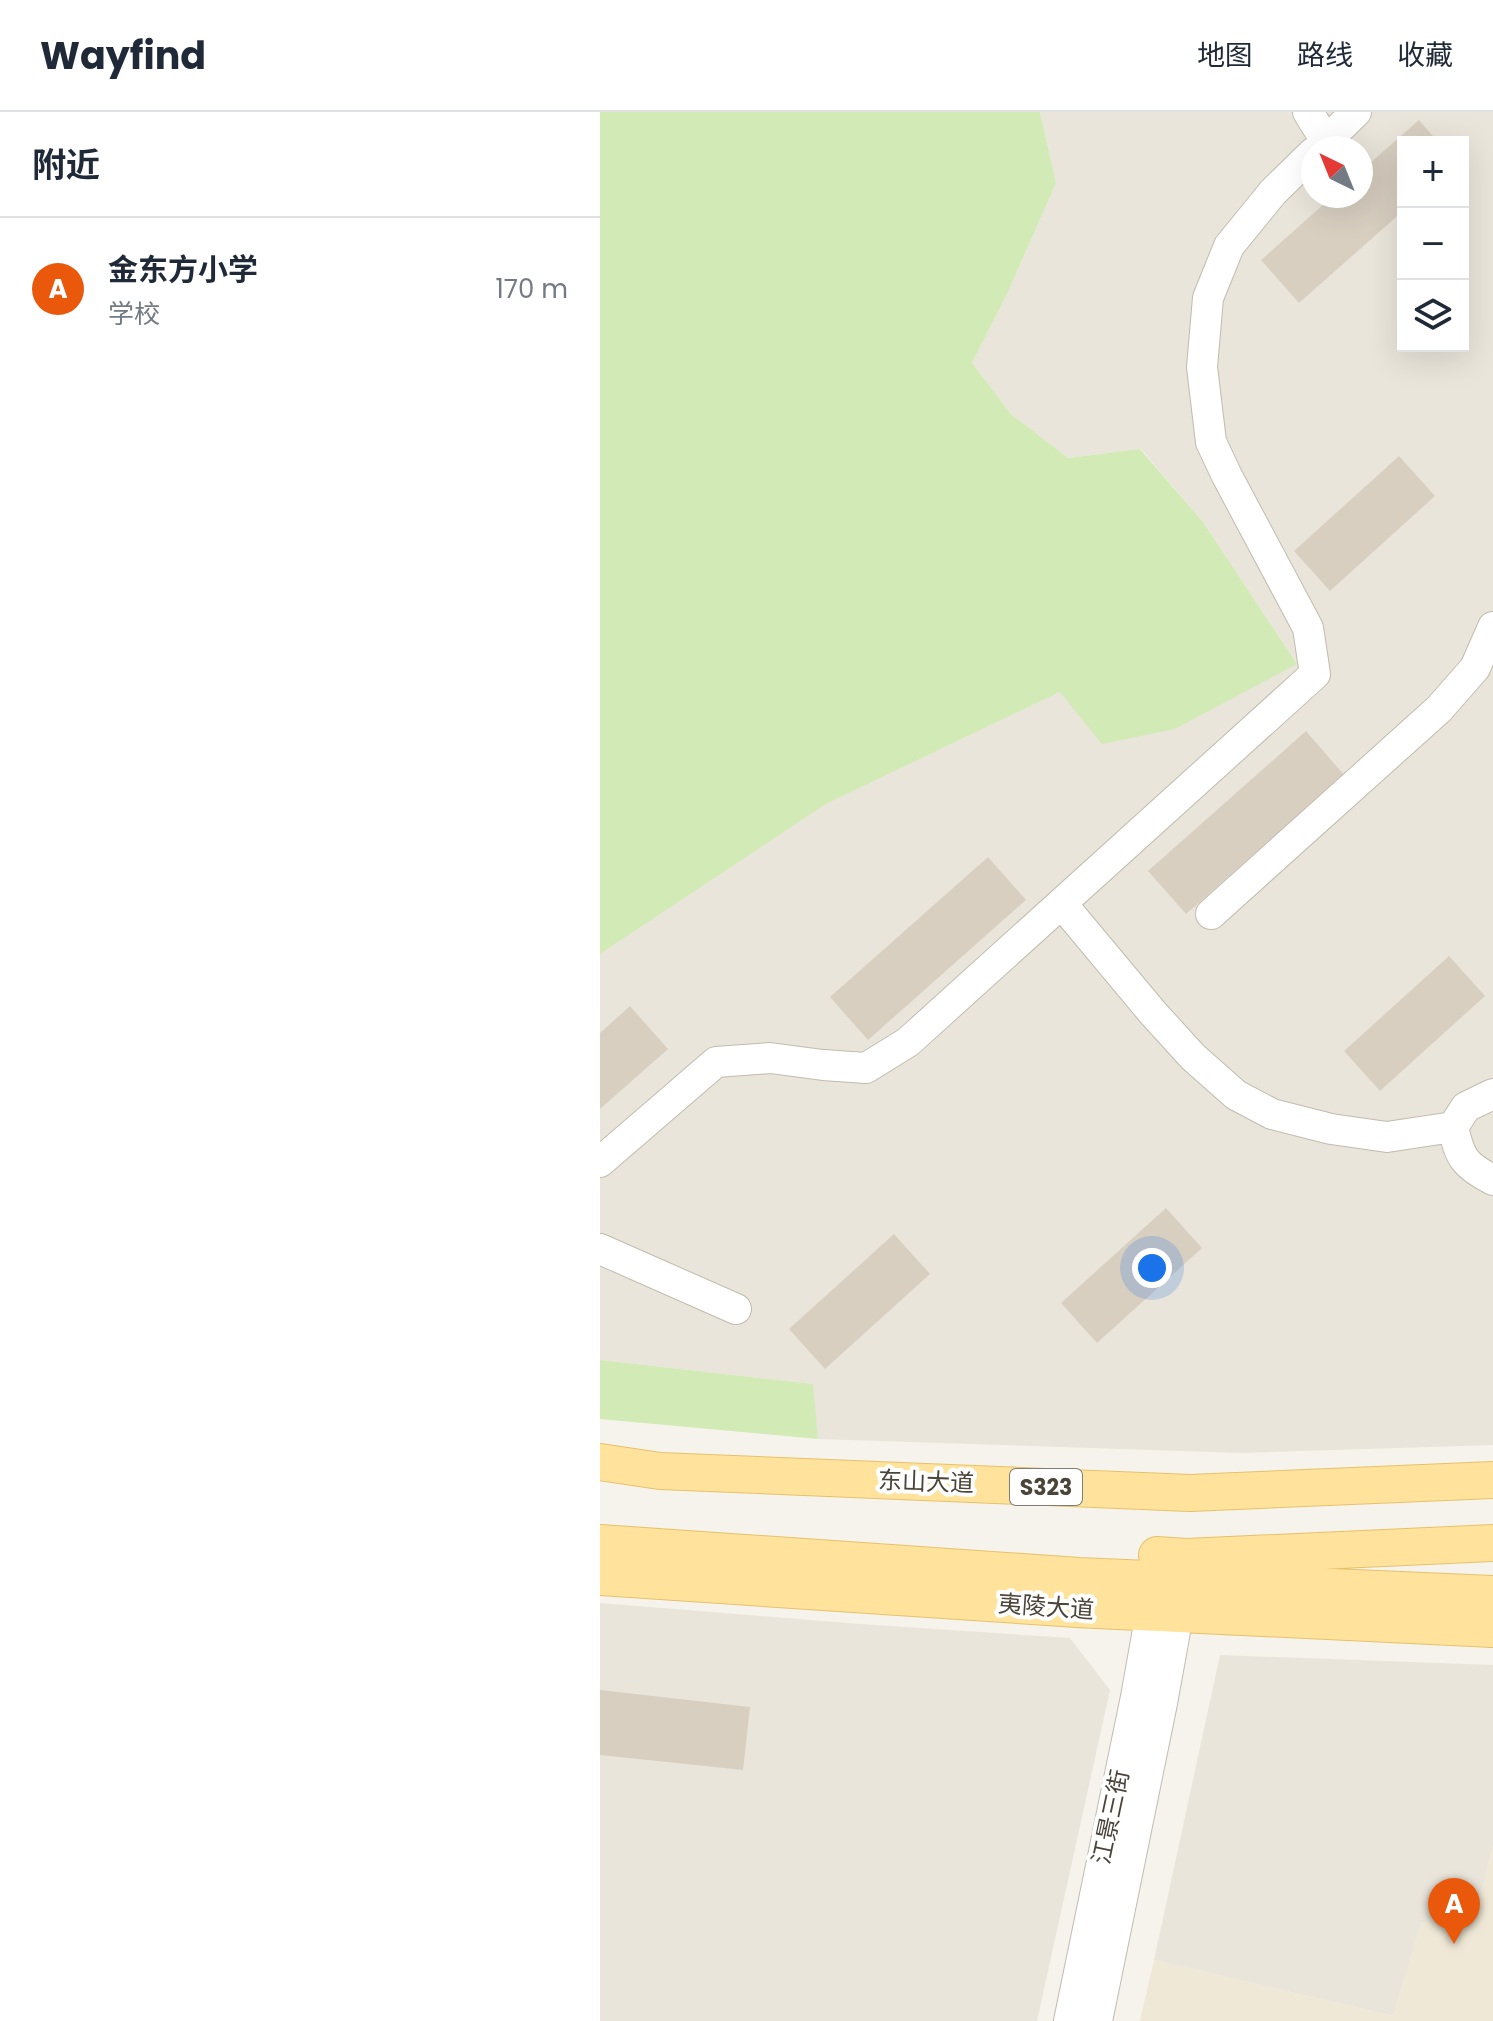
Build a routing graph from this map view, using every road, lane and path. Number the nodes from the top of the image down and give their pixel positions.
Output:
1 (1308, 112) edge
2 (1356, 112) edge
3 (1315, 136) edge
4 (1331, 136) edge
5 (1301, 165) edge
6 (1493, 627) edge
7 (1062, 904) junction
8 (1211, 914) dead end
9 (1493, 1094) edge
10 (1453, 1127) junction
11 (600, 1162) edge
12 (1493, 1180) edge
13 (600, 1249) edge
14 (736, 1309) dead end
15 (600, 1462) edge
16 (1493, 1480) edge
17 (600, 1526) edge
18 (600, 1543) edge
19 (1493, 1543) edge
20 (600, 1577) edge
21 (1493, 1594) edge
22 (1165, 1614) junction
23 (1493, 1629) edge
24 (1069, 2021) edge
25 (1097, 2021) edge

1 - 3 street
2 - 4 street
5 - 7 street
6 - 8 street
7 - 10 street
7 - 11 street
9 - 10 street
10 - 12 street
13 - 14 street
15 - 16 main road, 东山大道 / S323
17 - 19 main road
18 - 21 main road, 夷陵大道
20 - 22 main road, 夷陵大道
22 - 23 main road, 夷陵大道
22 - 24 street, 江景三街
22 - 25 street, 江景三街

